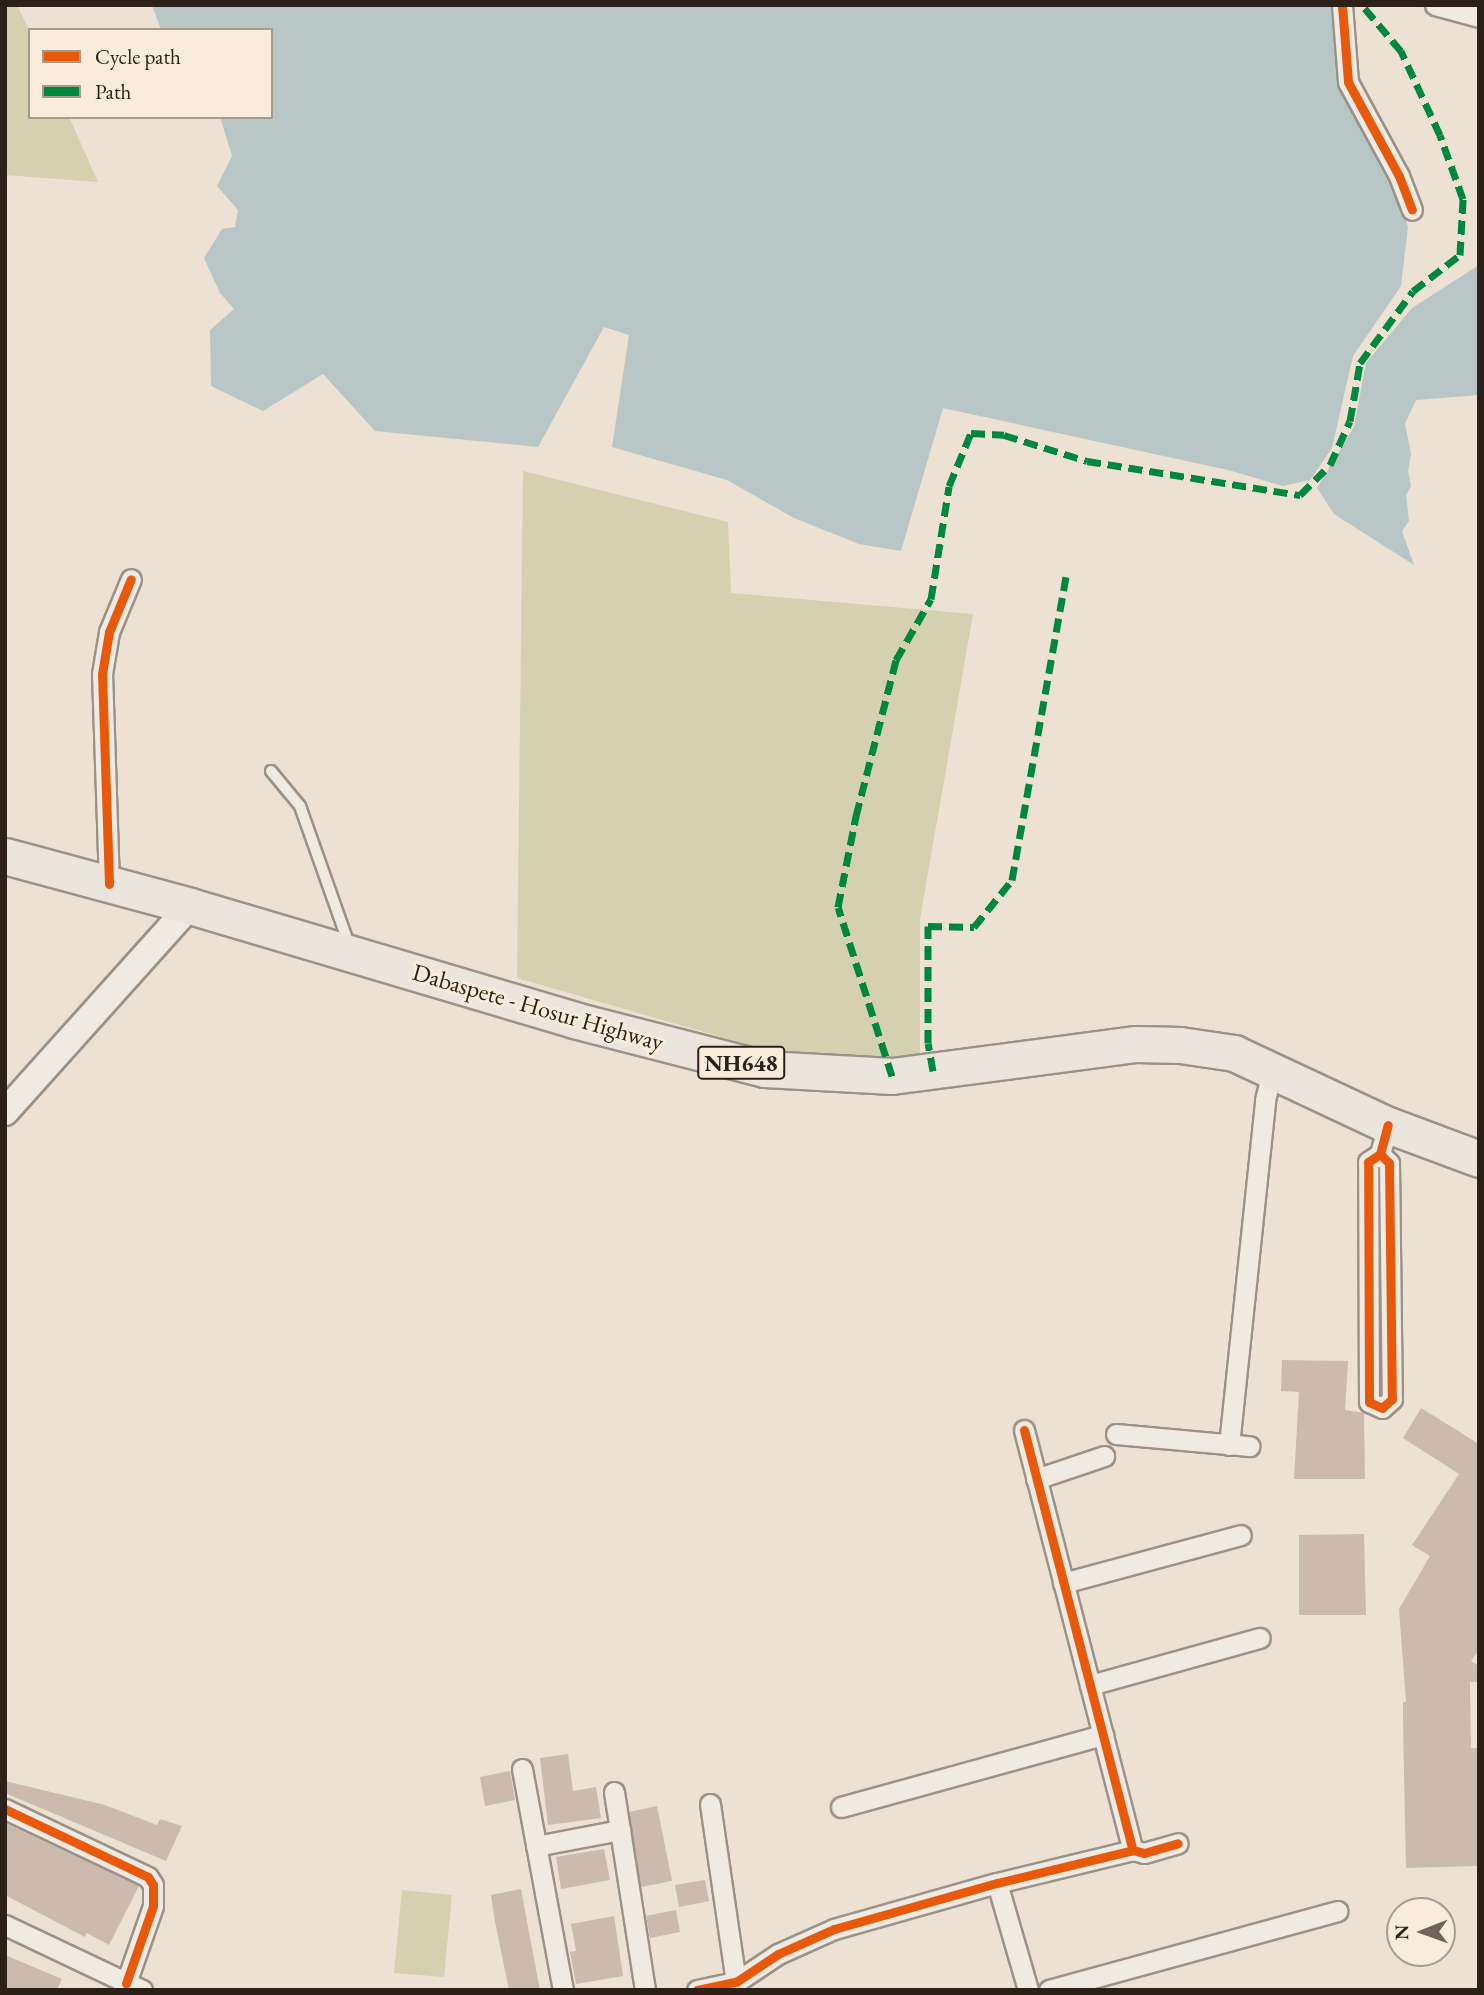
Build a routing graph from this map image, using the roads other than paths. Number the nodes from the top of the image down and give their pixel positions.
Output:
1 (1342, 5) edge
2 (1434, 5) edge
3 (1479, 17) edge
4 (1412, 210) dead end
5 (131, 579) dead end
6 (271, 771) dead end
7 (5, 856) edge
8 (109, 884) junction
9 (190, 906) junction
10 (353, 954) junction
11 (1272, 1071) junction
12 (5, 1112) edge
13 (1384, 1139) junction
14 (1479, 1159) edge
15 (1024, 1430) dead end
16 (1116, 1434) dead end
17 (1229, 1445) junction
18 (1249, 1446) dead end
19 (1104, 1456) dead end
20 (1036, 1479) junction
21 (1241, 1535) dead end
22 (1063, 1583) junction
23 (1260, 1638) dead end
24 (1090, 1685) junction
25 (1103, 1735) junction
26 (522, 1769) dead end
27 (614, 1792) dead end
28 (710, 1804) dead end
29 (841, 1807) dead end
30 (5, 1809) edge
31 (620, 1830) junction
32 (1178, 1843) dead end
33 (536, 1846) junction
34 (1133, 1850) junction
35 (997, 1882) junction
36 (1336, 1910) dead end
37 (5, 1925) edge
38 (736, 1982) junction
39 (134, 1986) edge
40 (563, 1990) edge
41 (645, 1990) edge
42 (697, 1990) edge
43 (1028, 1990) edge
44 (1049, 1990) edge

1 - 4 street
2 - 3 street
5 - 8 street
6 - 10 lane
7 - 8 highway, Dabaspete - Hosur Highway / NH648
8 - 9 highway, Dabaspete - Hosur Highway / NH648
9 - 10 highway, Dabaspete - Hosur Highway / NH648
9 - 12 street
10 - 11 highway, Dabaspete - Hosur Highway / NH648
11 - 13 highway, Dabaspete - Hosur Highway / NH648
11 - 17 street
13 - 13 street
13 - 14 highway, Dabaspete - Hosur Highway / NH648
15 - 20 street
16 - 17 street
17 - 18 street
19 - 20 street
20 - 22 street
21 - 22 street
22 - 24 street
23 - 24 street
24 - 25 street
25 - 29 street
25 - 34 street
26 - 33 street
27 - 31 street
28 - 38 street
30 - 39 street
31 - 33 street
31 - 41 street
32 - 34 street
33 - 40 street
34 - 35 street
35 - 38 street
35 - 43 street
36 - 44 street
37 - 39 street
38 - 42 street

